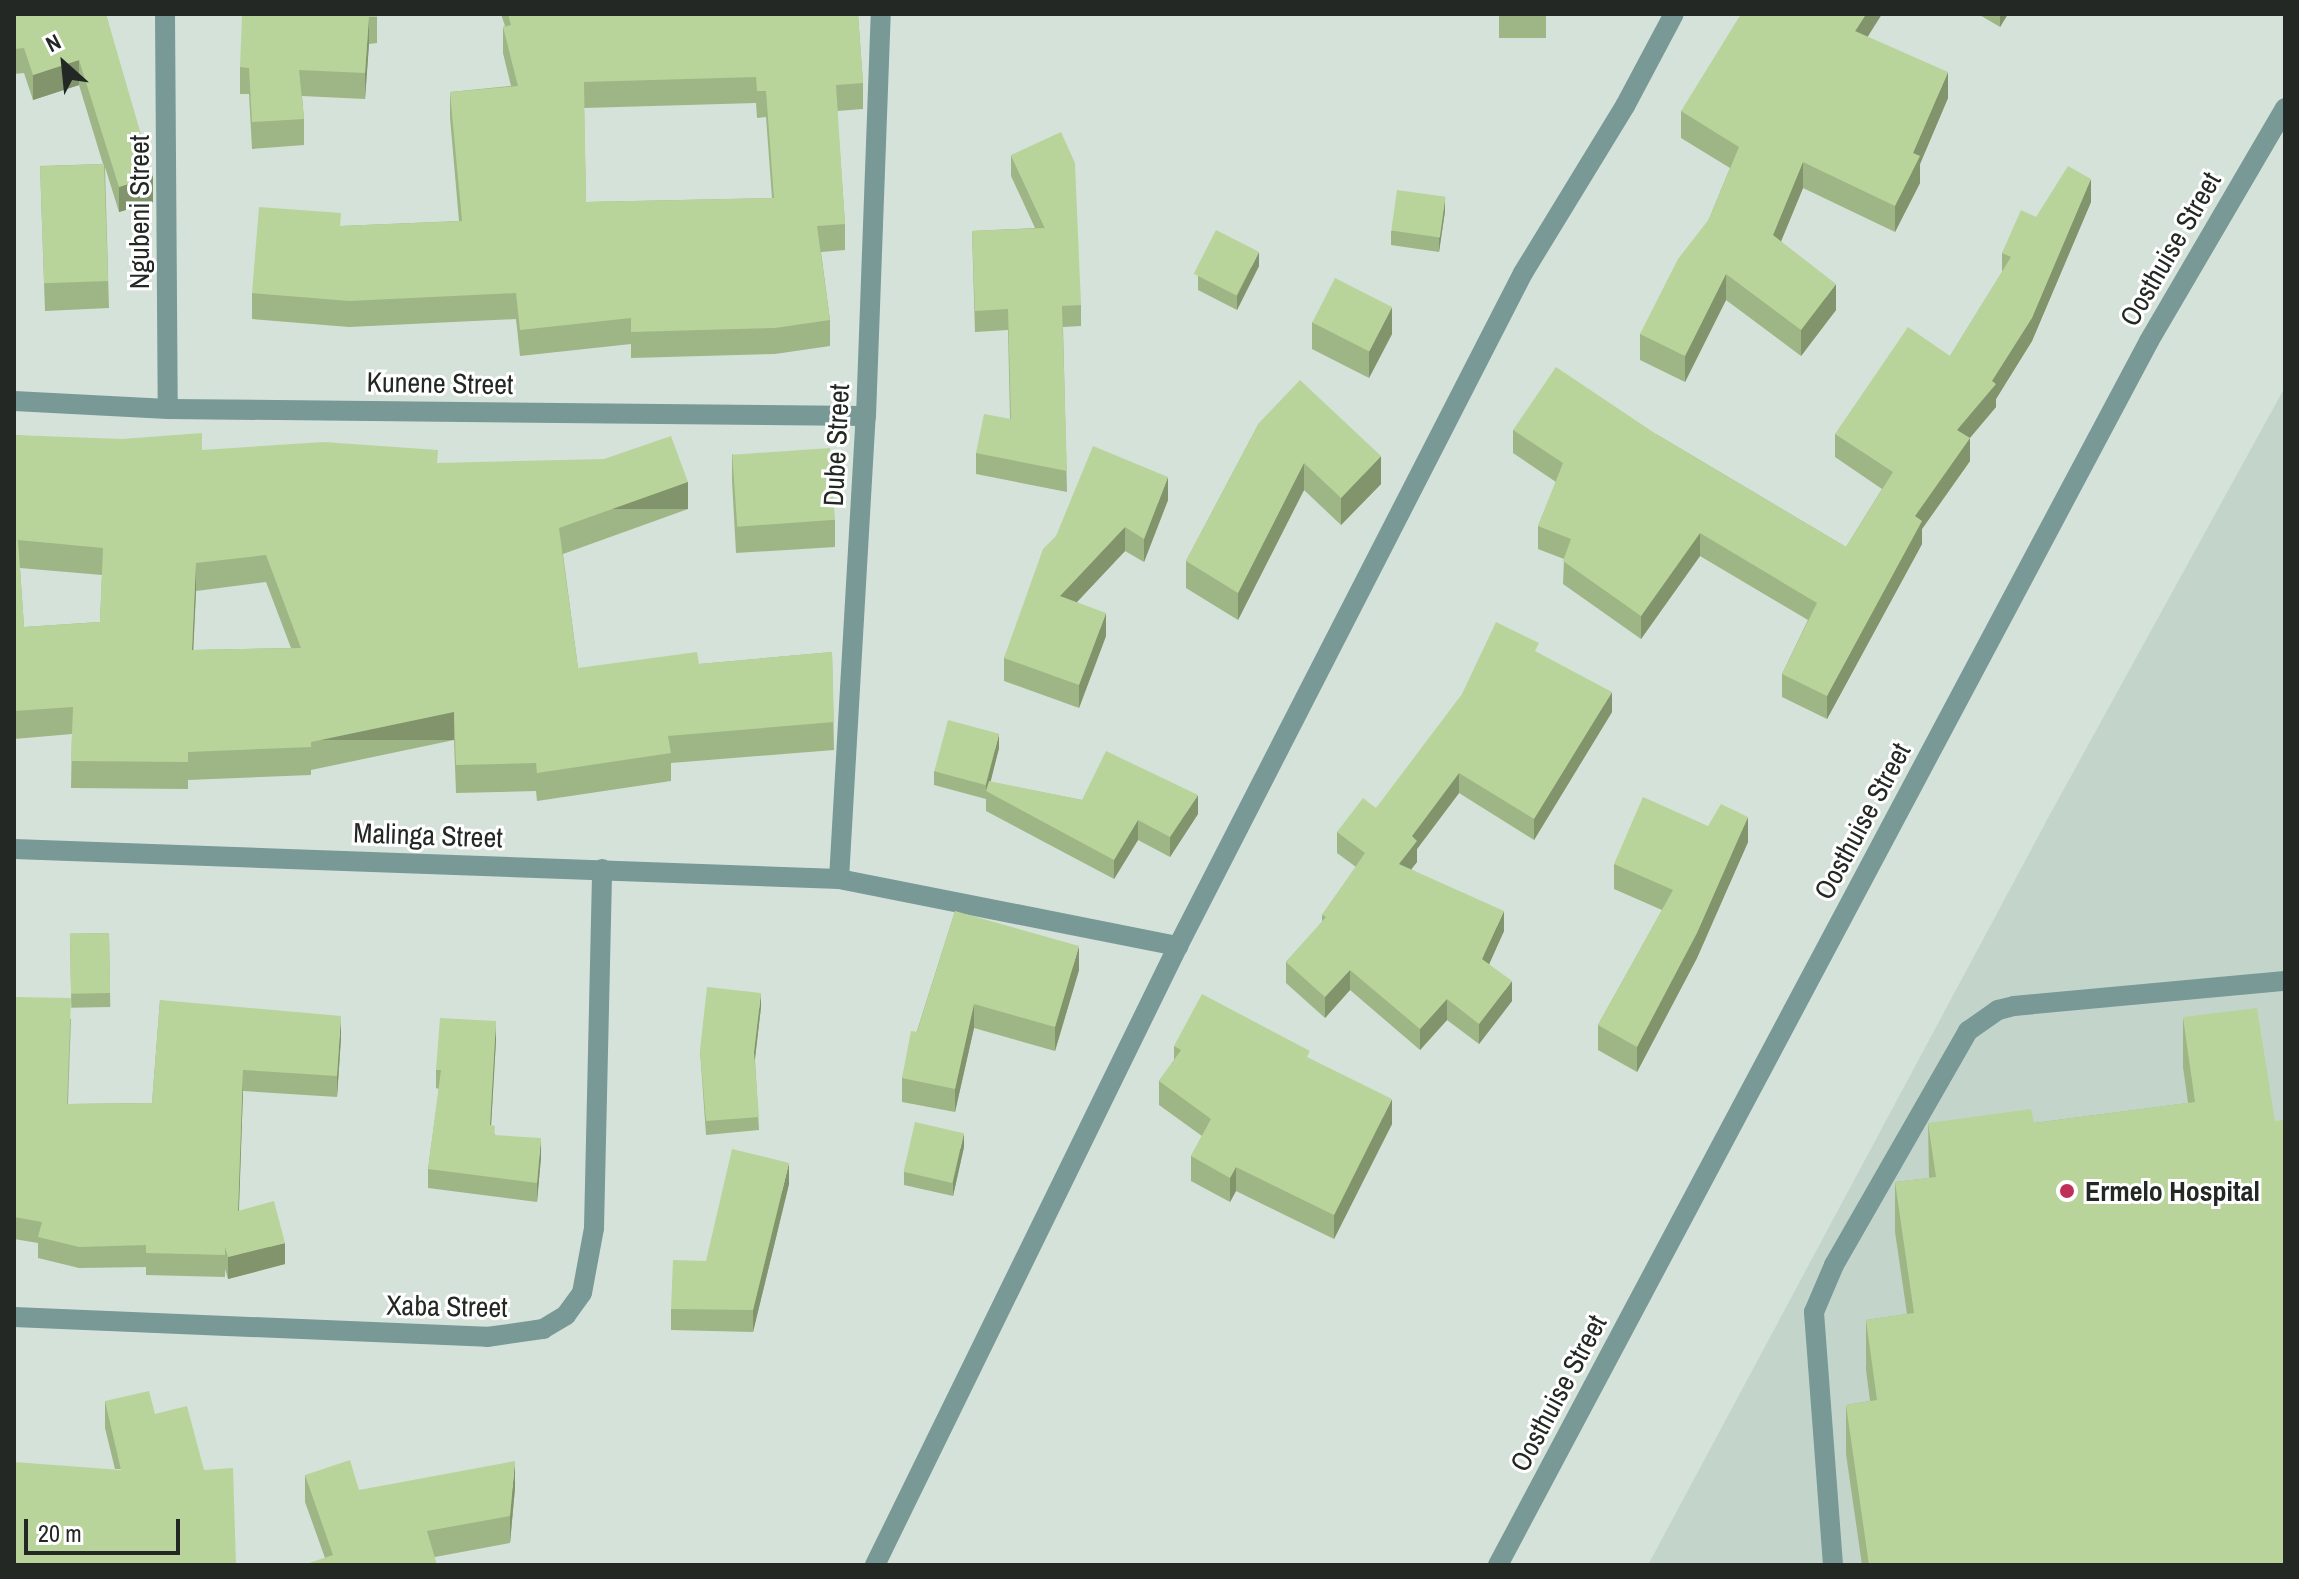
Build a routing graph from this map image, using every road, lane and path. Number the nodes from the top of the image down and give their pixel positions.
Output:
1 (165, 14) edge
2 (881, 14) edge
3 (1674, 14) edge
4 (2285, 108) edge
5 (14, 401) edge
6 (168, 409) junction
7 (866, 416) junction
8 (14, 849) edge
9 (602, 869) junction
10 (839, 879) junction
11 (1178, 946) junction
12 (2285, 981) edge
13 (14, 1317) edge
14 (875, 1565) edge
15 (1498, 1565) edge
16 (1833, 1565) edge

1 - 6 street, Ngubeni Street
2 - 7 street, Dube Street
3 - 11 street
4 - 15 street, Oosthuise Street
5 - 6 street, Kunene Street
6 - 7 street, Kunene Street
7 - 10 street, Dube Street
8 - 9 street, Malinga Street
9 - 10 street, Malinga Street
9 - 13 street, Xaba Street
10 - 11 street, Malinga Street
11 - 14 street
12 - 16 street

